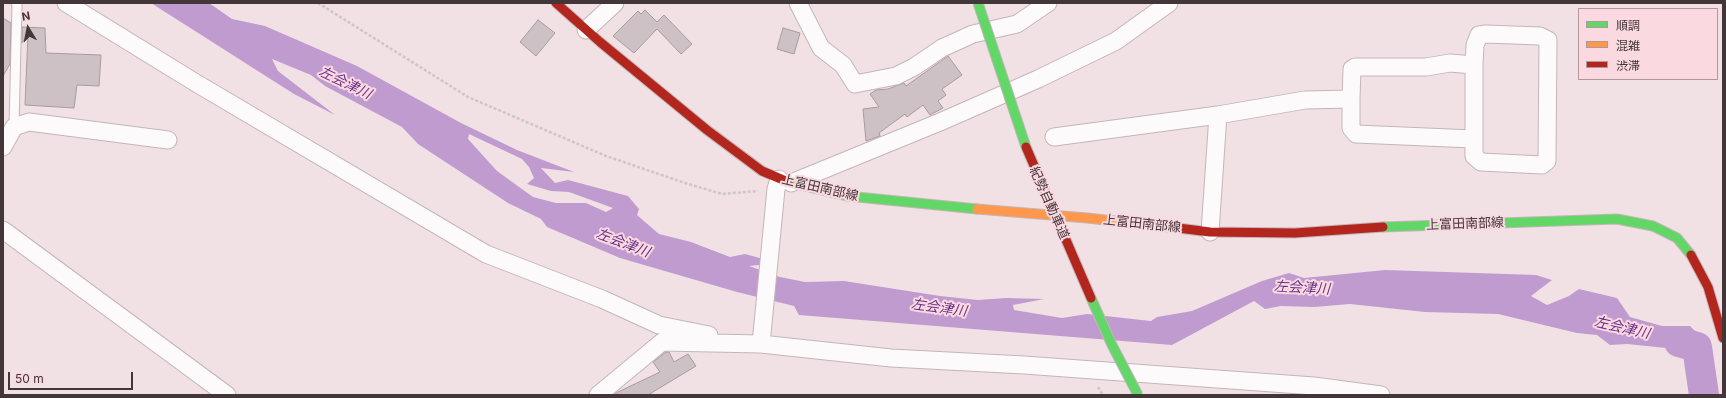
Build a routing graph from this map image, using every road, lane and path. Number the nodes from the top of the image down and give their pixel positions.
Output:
1 (16, 3) edge
2 (66, 3) edge
3 (318, 3) edge
4 (556, 3) edge
5 (615, 3) edge
6 (798, 3) edge
7 (978, 3) edge
8 (1048, 3) edge
9 (1169, 3) edge
10 (586, 30) junction
11 (1474, 65) junction
12 (1351, 100) junction
13 (1218, 115) junction
14 (14, 127) junction
15 (1054, 137) dead end
16 (1473, 139) junction
17 (168, 140) dead end
18 (3, 147) edge
19 (780, 188) junction
20 (3, 230) edge
21 (1210, 232) junction
22 (762, 336) junction
23 (1723, 338) edge
24 (227, 395) edge
25 (598, 395) edge
26 (1138, 395) edge
27 (1381, 395) edge

1 - 14 lane
2 - 22 street
3 - 19 path
4 - 10 main road, 上富田南部線
5 - 10 street
6 - 8 street
7 - 26 main road, 紀勢自動車道, bridge
9 - 19 street
10 - 19 main road, 上富田南部線
11 - 12 street
11 - 16 street
11 - 16 street
12 - 13 street
12 - 16 street
13 - 15 street
13 - 21 street
14 - 17 street
14 - 18 street
19 - 21 main road, 上富田南部線
19 - 22 street
20 - 24 street
21 - 23 main road, 上富田南部線
22 - 25 street
22 - 27 street

